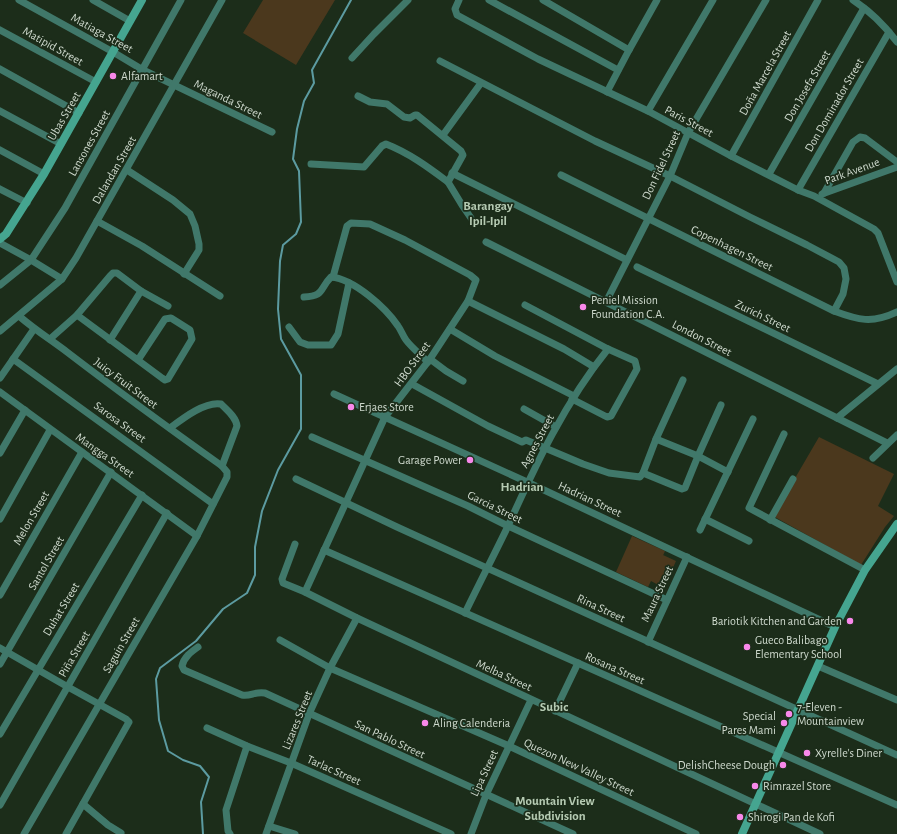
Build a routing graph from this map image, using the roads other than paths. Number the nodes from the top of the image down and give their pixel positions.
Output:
1 (19, 0) edge
2 (93, 0) edge
3 (142, 0) edge
4 (181, 0) edge
5 (222, 0) edge
6 (408, 0) edge
7 (459, 0) edge
8 (489, 0) edge
9 (543, 0) edge
10 (657, 0) edge
11 (713, 0) edge
12 (766, 0) edge
13 (818, 0) edge
14 (853, 0) edge
15 (864, 8) junction
16 (130, 21) junction
17 (0, 30) edge
18 (889, 32) junction
19 (897, 42) edge
20 (629, 50) junction
21 (113, 52) junction
22 (352, 58) dead end
23 (440, 61) dead end
24 (0, 70) edge
25 (143, 70) junction
26 (618, 70) junction
27 (96, 82) junction
28 (481, 83) junction
29 (174, 85) junction
30 (607, 92) junction
31 (358, 96) dead end
32 (0, 111) edge
33 (648, 111) junction
34 (79, 113) junction
35 (272, 132) dead end
36 (688, 133) junction
37 (443, 135) junction
38 (61, 144) junction
39 (0, 150) edge
40 (731, 156) junction
41 (897, 162) edge
42 (311, 164) dead end
43 (897, 166) edge
44 (127, 170) junction
45 (452, 173) junction
46 (44, 174) junction
47 (769, 174) junction
48 (561, 176) dead end
49 (670, 176) junction
50 (448, 182) junction
51 (0, 189) edge
52 (798, 190) junction
53 (824, 193) junction
54 (814, 196) junction
55 (27, 203) junction
56 (471, 218) dead end
57 (648, 219) junction
58 (97, 221) junction
59 (0, 239) edge
60 (486, 242) dead end
61 (0, 243) edge
62 (31, 260) junction
63 (627, 260) junction
64 (637, 267) dead end
65 (184, 274) junction
66 (333, 277) junction
67 (62, 279) junction
68 (897, 282) edge
69 (349, 283) junction
70 (0, 285) edge
71 (141, 291) junction
72 (220, 296) dead end
73 (304, 297) dead end
74 (468, 302) junction
75 (606, 302) junction
76 (168, 306) dead end
77 (525, 306) dead end
78 (834, 311) junction
79 (897, 312) edge
80 (77, 315) junction
81 (18, 316) junction
82 (289, 327) dead end
83 (34, 329) junction
84 (450, 329) junction
85 (0, 331) edge
86 (50, 339) junction
87 (110, 340) junction
88 (608, 349) junction
89 (13, 359) junction
90 (138, 360) junction
91 (429, 360) junction
92 (594, 366) junction
93 (897, 369) edge
94 (0, 378) edge
95 (682, 380) dead end
96 (463, 381) dead end
97 (412, 384) junction
98 (878, 384) junction
99 (0, 392) edge
100 (334, 394) dead end
101 (573, 398) junction
102 (721, 405) dead end
103 (524, 409) dead end
104 (24, 410) junction
105 (385, 417) junction
106 (837, 418) junction
107 (753, 419) dead end
108 (556, 427) junction
109 (170, 428) junction
110 (50, 430) junction
111 (784, 434) dead end
112 (897, 435) edge
113 (312, 437) dead end
114 (656, 439) junction
115 (887, 443) junction
116 (545, 448) junction
117 (82, 452) junction
118 (0, 453) edge
119 (698, 456) junction
120 (873, 458) dead end
121 (365, 461) junction
122 (222, 466) junction
123 (111, 472) junction
124 (728, 472) junction
125 (643, 473) junction
126 (296, 479) dead end
127 (794, 479) dead end
128 (528, 482) junction
129 (142, 495) junction
130 (345, 503) junction
131 (213, 504) junction
132 (167, 514) junction
133 (0, 519) edge
134 (705, 519) junction
135 (770, 520) junction
136 (897, 524) edge
137 (508, 526) junction
138 (700, 530) dead end
139 (197, 536) junction
140 (749, 542) dead end
141 (295, 544) dead end
142 (324, 550) junction
143 (687, 557) junction
144 (488, 568) junction
145 (864, 570) junction
146 (305, 592) junction
147 (0, 595) edge
148 (667, 600) junction
149 (465, 613) junction
150 (357, 618) junction
151 (835, 627) junction
152 (280, 640) dead end
153 (648, 642) junction
154 (198, 647) dead end
155 (0, 648) edge
156 (7, 652) junction
157 (578, 663) junction
158 (0, 664) edge
159 (818, 666) junction
160 (330, 668) junction
161 (38, 669) junction
162 (68, 687) junction
163 (531, 700) junction
164 (897, 700) edge
165 (99, 704) junction
166 (555, 711) junction
167 (798, 711) junction
168 (309, 714) junction
169 (207, 728) dead end
170 (0, 734) edge
171 (247, 746) junction
172 (509, 746) junction
173 (779, 752) junction
174 (897, 755) edge
175 (292, 762) junction
176 (486, 795) junction
177 (83, 804) junction
178 (755, 804) junction
179 (0, 805) edge
180 (897, 805) edge
181 (269, 826) junction
182 (121, 833) edge
183 (24, 834) edge
184 (66, 834) edge
185 (230, 834) edge
186 (266, 834) edge
187 (295, 834) edge
188 (451, 834) edge
189 (471, 834) edge
190 (573, 834) edge
191 (696, 834) edge
192 (742, 834) edge
193 (820, 834) edge

1 - 21 street, Matiaga Street
2 - 16 street, Matiaga Street
3 - 16 main road, Ubas Street
4 - 25 street, Lansones Street
5 - 29 street, Dalandan Street
6 - 22 street
7 - 30 street, Paris Street
8 - 26 street
9 - 20 street
10 - 20 street
11 - 33 street
12 - 36 street, Don Fidel Street
13 - 40 street, Doña Marcela Street
14 - 15 street
15 - 18 street
15 - 47 street, Don Josefa Street
16 - 21 main road, Ubas Street
17 - 27 street, Matipid Street
18 - 19 street
18 - 52 street, Don Dominador Street
20 - 26 street
21 - 25 street, Matiaga Street
21 - 27 main road, Ubas Street
23 - 28 street
24 - 34 street
25 - 29 street, Matiaga Street
25 - 62 street, Lansones Street
26 - 30 street
27 - 34 main road, Ubas Street
28 - 37 street
28 - 49 street
29 - 35 street, Maganda Street
29 - 44 street, Dalandan Street
30 - 33 street, Paris Street
31 - 37 street
32 - 38 street
33 - 36 street, Paris Street
34 - 38 main road, Ubas Street
36 - 40 street, Paris Street
36 - 49 street, Don Fidel Street
37 - 45 street
38 - 46 main road, Ubas Street
39 - 46 street
40 - 47 street, Paris Street
41 - 53 street
42 - 50 street
43 - 53 street, Park Avenue
44 - 58 street, Dalandan Street
44 - 65 street
45 - 50 street
45 - 63 street
46 - 55 main road, Ubas Street
47 - 52 street, Paris Street
48 - 57 street, Copenhagen Street
49 - 57 street, Don Fidel Street
49 - 78 street
50 - 56 street
51 - 55 street
52 - 54 street, Paris Street
53 - 54 street, Park Avenue
54 - 68 street, Paris Street
55 - 59 main road, Ubas Street
57 - 63 street, Don Fidel Street
57 - 78 street, Copenhagen Street
58 - 65 street
58 - 67 street, Dalandan Street
60 - 75 street, London Street
61 - 62 street
62 - 67 street
62 - 70 street, Lansones Street
63 - 75 street, Don Fidel Street
64 - 98 street, Zurich Street
65 - 72 street
66 - 69 street
66 - 73 street
66 - 74 street, HBO Street
67 - 81 street, Dalandan Street
69 - 82 street
69 - 91 street
71 - 76 street
71 - 80 street
71 - 87 street
74 - 84 street, HBO Street
74 - 92 street
75 - 106 street, London Street
77 - 88 street
78 - 79 street, Copenhagen Street
80 - 86 street
80 - 87 street
81 - 83 street, Juicy Fruit Street
81 - 85 street, Dalandan Street
83 - 86 street, Juicy Fruit Street
83 - 89 street
84 - 91 street, HBO Street
84 - 101 street
86 - 109 street, Juicy Fruit Street
87 - 90 street
88 - 92 street, Agnes Street
88 - 101 street
89 - 94 street
89 - 131 street, Sarosa Street
90 - 90 street
91 - 96 street
91 - 97 street, HBO Street
92 - 101 street, Agnes Street
93 - 98 street
95 - 114 street
97 - 105 street, HBO Street
97 - 116 street
98 - 106 street
99 - 104 street, Mangga Street
100 - 105 street, Hadrian Street
101 - 108 street, Agnes Street
102 - 119 street
103 - 108 street
104 - 110 street, Mangga Street
104 - 118 street
105 - 121 street, HBO Street
105 - 128 street, Hadrian Street
106 - 115 street, London Street
107 - 124 street
108 - 116 street, Agnes Street
109 - 122 street, Juicy Fruit Street
109 - 122 street
110 - 117 street, Mangga Street
110 - 133 street
111 - 135 street
112 - 115 street
113 - 121 street, Garcia Street
114 - 119 street
114 - 125 street
115 - 120 street
116 - 125 street
116 - 128 street, Agnes Street
117 - 123 street, Mangga Street
117 - 147 street, Melon Street
119 - 124 street
119 - 125 street
121 - 130 street, HBO Street
121 - 137 street, Garcia Street
122 - 131 street, Saguin Street
123 - 129 street, Mangga Street
123 - 156 street, Santol Street
124 - 134 street
126 - 130 street, Rina Street
127 - 135 street
128 - 137 street, Agnes Street
128 - 143 street, Hadrian Street
129 - 132 street, Mangga Street
129 - 161 street, Duhat Street
130 - 142 street, HBO Street
130 - 144 street, Rina Street
131 - 139 street, Saguin Street
132 - 139 street, Mangga Street
132 - 162 street, Piña Street
134 - 138 street
134 - 140 street
135 - 145 street
136 - 145 main road
137 - 144 street, Agnes Street
137 - 148 street, Garcia Street
139 - 165 street, Saguin Street
141 - 146 street, Melba Street
142 - 146 street, HBO Street
142 - 149 street, Rosana Street
143 - 148 street, Maura Street
143 - 151 street, Hadrian Street
144 - 149 street, Agnes Street
144 - 153 street, Rina Street
145 - 151 main road
146 - 150 street, Melba Street
148 - 153 street, Maura Street
149 - 157 street, Rosana Street
150 - 160 street, Lizares Street
150 - 163 street, Melba Street
151 - 159 main road
152 - 160 street, Quezon New Valley Street
153 - 167 street, Rina Street
154 - 168 street, San Pablo Street
155 - 156 street
156 - 158 street, Santol Street
156 - 161 street
157 - 166 street
157 - 173 street, Rosana Street
159 - 164 street
159 - 167 main road
160 - 168 street, Lizares Street
160 - 172 street, Quezon New Valley Street
161 - 162 street
161 - 170 street, Duhat Street
162 - 165 street
162 - 179 street, Piña Street
163 - 166 street, Melba Street
163 - 172 street, Lipa Street
165 - 177 street
165 - 183 street, Saguin Street
166 - 178 street, Melba Street
167 - 173 main road
167 - 174 street, Rina Street
168 - 175 street, Lizares Street
168 - 176 street, San Pablo Street
169 - 171 street, Tarlac Street
171 - 175 street, Tarlac Street
171 - 185 street
172 - 176 street, Lipa Street
172 - 191 street, Quezon New Valley Street
173 - 178 main road
173 - 180 street, Rosana Street
175 - 181 street, Lizares Street
175 - 188 street, Tarlac Street
176 - 189 street, Lipa Street
176 - 190 street, San Pablo Street
177 - 182 street
177 - 184 street
178 - 192 main road
178 - 193 street, Melba Street
181 - 186 street, Lizares Street
181 - 187 street

